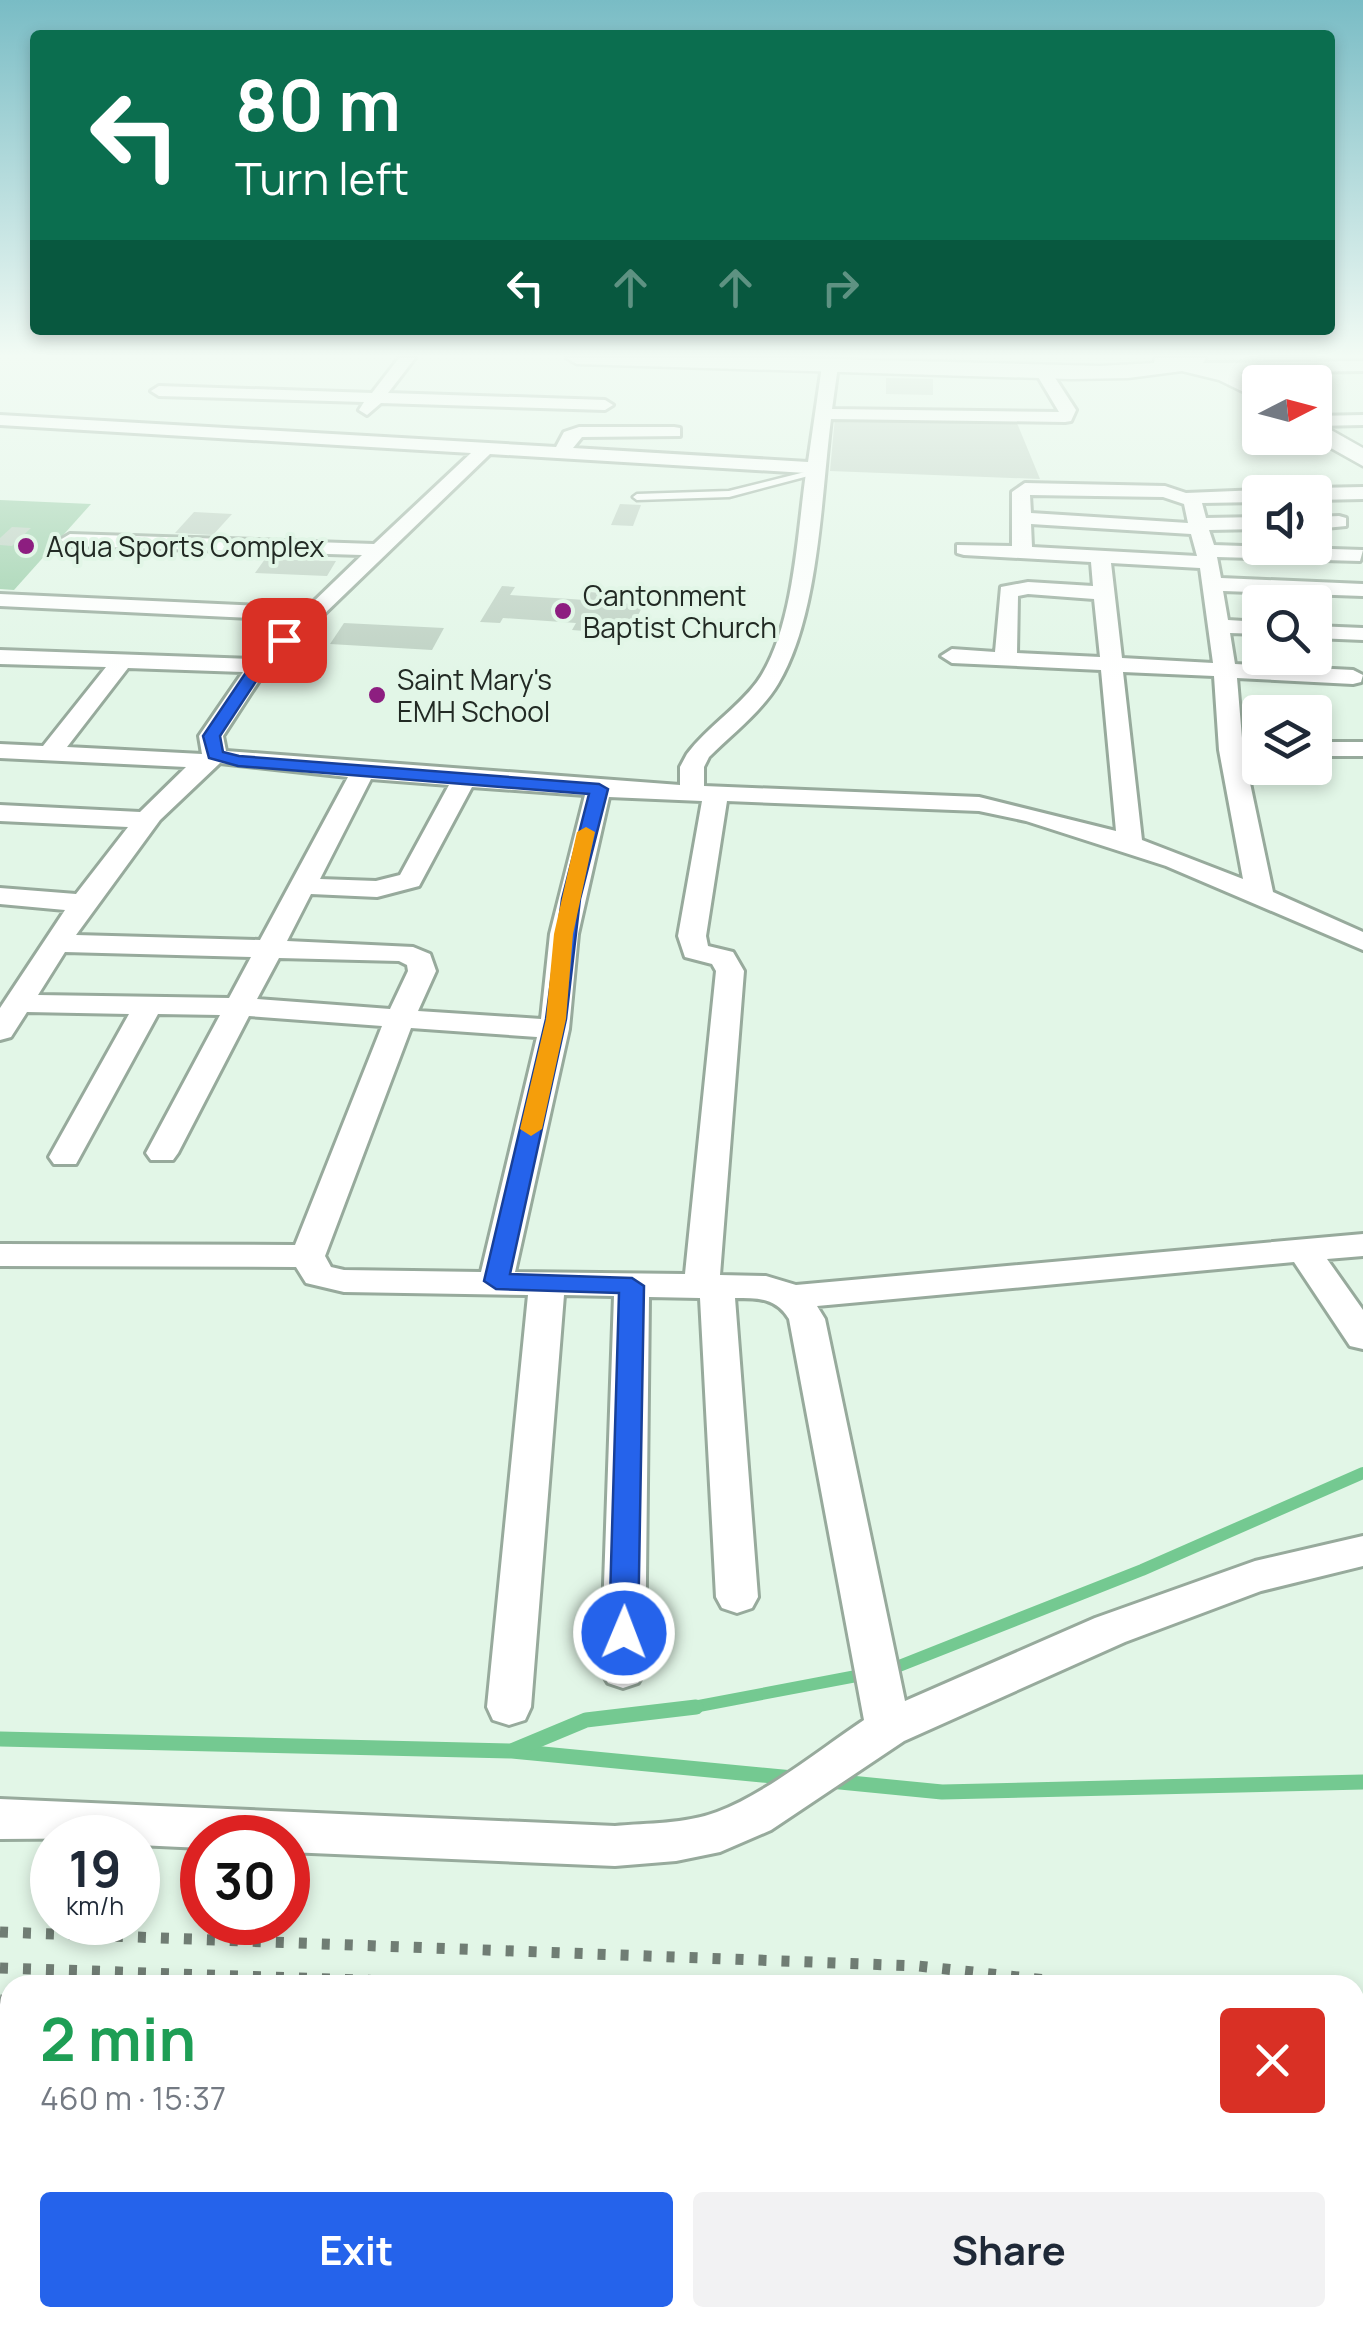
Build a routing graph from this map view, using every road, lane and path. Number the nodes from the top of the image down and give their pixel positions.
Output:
1 (466, 467) edge
2 (765, 467) edge
3 (814, 467) edge
4 (813, 470) junction
5 (1363, 493) edge
6 (1332, 494) edge
7 (1242, 496) edge
8 (638, 497) dead end
9 (1188, 498) junction
10 (1021, 518) junction
11 (1332, 522) edge
12 (1340, 522) dead end
13 (1242, 532) edge
14 (70, 540) dead end
15 (964, 549) dead end
16 (375, 550) junction
17 (1205, 550) junction
18 (1022, 551) junction
19 (1360, 555) dead end
20 (1100, 556) junction
21 (1363, 590) edge
22 (1104, 593) junction
23 (0, 600) edge
24 (308, 614) junction
25 (1218, 626) junction
26 (1242, 627) edge
27 (1332, 633) edge
28 (1363, 634) edge
29 (952, 656) dead end
30 (0, 657) edge
31 (1006, 660) junction
32 (122, 661) junction
33 (1111, 665) junction
34 (258, 666) junction
35 (1225, 670) junction
36 (1352, 677) dead end
37 (1332, 749) edge
38 (1363, 749) edge
39 (1231, 750) junction
40 (1242, 750) edge
41 (0, 751) edge
42 (50, 754) junction
43 (211, 758) junction
44 (363, 771) junction
45 (464, 779) junction
46 (599, 789) junction
47 (704, 794) junction
48 (0, 813) edge
49 (143, 820) junction
50 (1130, 846) junction
51 (301, 886) junction
52 (0, 896) edge
53 (1260, 896) junction
54 (83, 903) junction
55 (1363, 942) edge
56 (58, 943) junction
57 (270, 947) junction
58 (18, 1003) junction
59 (148, 1005) junction
60 (242, 1006) junction
61 (400, 1018) junction
62 (554, 1029) junction
63 (0, 1031) edge
64 (162, 1152) dead end
65 (65, 1158) dead end
66 (1363, 1245) edge
67 (1304, 1252) junction
68 (0, 1255) edge
69 (308, 1256) junction
70 (496, 1281) junction
71 (547, 1283) junction
72 (632, 1286) junction
73 (709, 1288) junction
74 (792, 1297) junction
75 (1363, 1337) edge
76 (1363, 1551) edge
77 (737, 1597) dead end
78 (622, 1671) dead end
79 (509, 1707) dead end
80 (885, 1713) junction
81 (0, 1819) edge

1 - 16 street
2 - 4 street
3 - 4 street
4 - 8 lane
4 - 47 street
5 - 6 street
7 - 9 street
9 - 10 street
9 - 17 street
10 - 17 street
10 - 18 street
11 - 12 street
13 - 17 street
14 - 16 street
15 - 18 street
16 - 24 street
17 - 19 street
17 - 20 street
17 - 21 street
17 - 25 street
18 - 20 street
20 - 22 street
22 - 31 street
22 - 33 street
23 - 24 street
24 - 34 street
25 - 26 street
25 - 35 street
27 - 28 street
29 - 31 street
30 - 32 street
31 - 33 street
32 - 34 street
32 - 42 street
33 - 35 street
33 - 50 street
34 - 43 street
35 - 36 street
35 - 39 street
37 - 38 street
39 - 40 street
39 - 53 street
41 - 42 street
42 - 43 street
43 - 44 street
43 - 49 street
44 - 45 street
44 - 51 street
45 - 46 street
45 - 51 street
46 - 47 street
46 - 62 street
47 - 50 street
47 - 73 street
48 - 49 street
49 - 54 street
50 - 53 street
51 - 57 street
52 - 54 street
53 - 55 street
54 - 56 street
56 - 57 street
56 - 58 street
57 - 60 street
57 - 61 street
58 - 59 street
58 - 63 street
59 - 60 street
59 - 65 street
60 - 61 street
60 - 64 street
61 - 62 street
61 - 69 street
62 - 70 street
66 - 67 street
67 - 74 street
67 - 75 street
68 - 69 street
69 - 70 street
70 - 71 street
71 - 72 street
71 - 79 street
72 - 73 street
72 - 78 street
73 - 74 street
73 - 77 street
74 - 80 street
76 - 80 street
80 - 81 street

